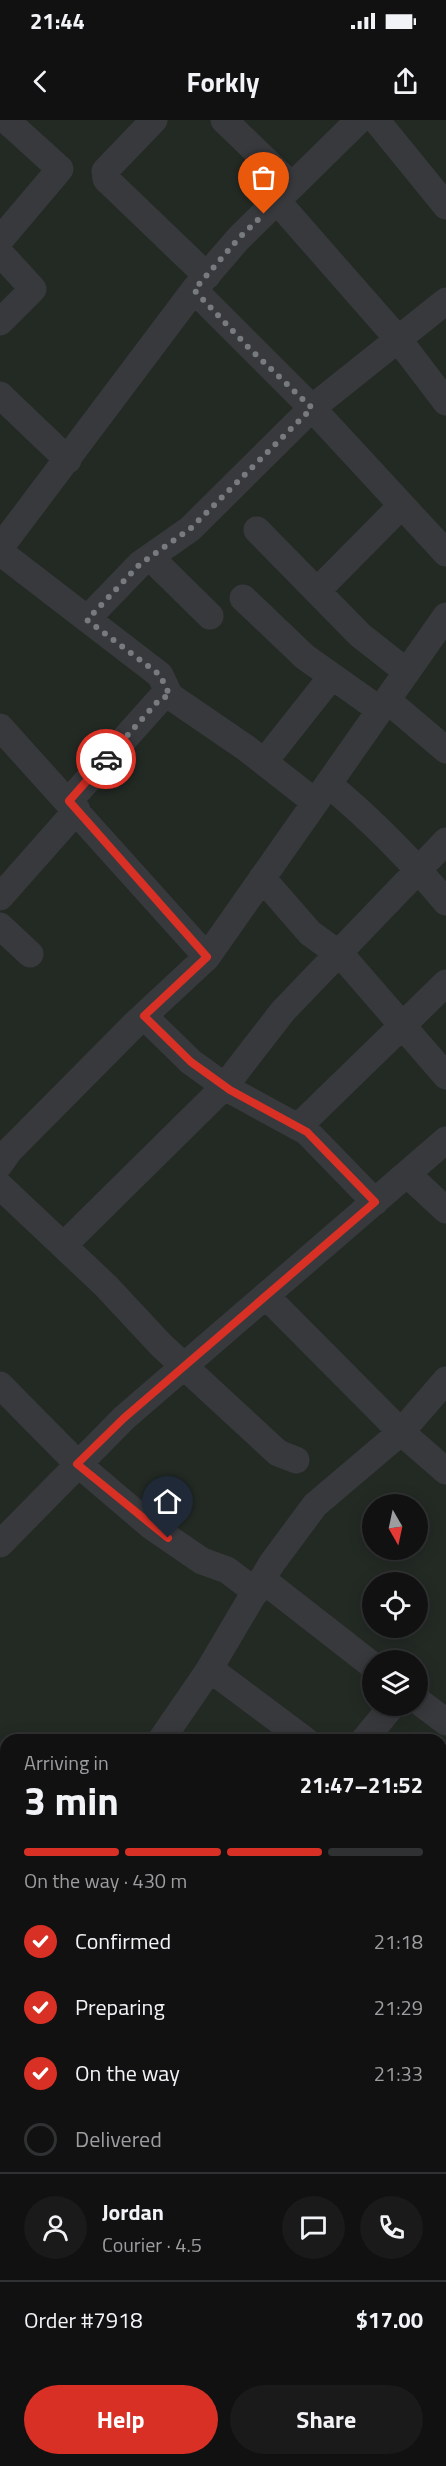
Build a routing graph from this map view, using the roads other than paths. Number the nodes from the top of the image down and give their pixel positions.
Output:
1 (6, 120) edge
2 (154, 120) edge
3 (224, 120) edge
4 (359, 120) edge
5 (376, 120) edge
6 (285, 194) junction
7 (446, 206) edge
8 (0, 240) edge
9 (0, 253) edge
10 (200, 283) junction
11 (446, 301) edge
12 (0, 322) edge
13 (398, 339) junction
14 (0, 394) edge
15 (446, 402) edge
16 (312, 408) junction
17 (68, 460) junction
18 (401, 506) junction
19 (257, 530) dead end
20 (0, 550) edge
21 (446, 553) edge
22 (150, 556) junction
23 (317, 591) junction
24 (243, 598) dead end
25 (210, 616) dead end
26 (446, 616) edge
27 (87, 620) junction
28 (407, 672) junction
29 (332, 676) junction
30 (170, 696) junction
31 (383, 705) junction
32 (0, 727) edge
33 (446, 750) edge
34 (264, 762) junction
35 (322, 793) junction
36 (73, 805) junction
37 (446, 841) edge
38 (418, 869) junction
39 (262, 878) junction
40 (0, 897) edge
41 (446, 902) edge
42 (0, 926) edge
43 (337, 953) junction
44 (30, 954) dead end
45 (207, 957) junction
46 (446, 983) edge
47 (144, 1016) junction
48 (403, 1025) junction
49 (446, 1076) edge
50 (225, 1086) junction
51 (298, 1127) junction
52 (446, 1140) edge
53 (0, 1164) edge
54 (407, 1174) junction
55 (0, 1186) edge
56 (375, 1202) junction
57 (446, 1210) edge
58 (64, 1245) junction
59 (266, 1296) junction
60 (186, 1365) junction
61 (446, 1380) edge
62 (0, 1385) edge
63 (401, 1432) junction
64 (296, 1460) dead end
65 (77, 1464) junction
66 (446, 1471) edge
67 (0, 1544) edge
68 (260, 1586) junction
69 (362, 1658) edge
70 (210, 1669) junction
71 (428, 1708) edge
72 (384, 1716) edge
73 (446, 1722) edge
74 (165, 1734) edge
75 (297, 1734) edge
76 (369, 1734) edge

1 - 8 street
2 - 10 street
3 - 6 street
4 - 6 street
5 - 7 street
6 - 10 street
6 - 13 street
9 - 12 street
10 - 16 street
10 - 17 street
11 - 13 street
13 - 15 street
13 - 16 street
14 - 17 street
16 - 18 street
16 - 22 street
17 - 20 street
18 - 21 street
18 - 23 street
19 - 23 street
20 - 27 street
22 - 25 street
22 - 27 street
23 - 28 street
24 - 29 street
26 - 28 street
27 - 30 street
28 - 31 street
29 - 31 street
29 - 34 street
30 - 34 street
30 - 36 street
31 - 33 street
31 - 35 street
32 - 36 street
34 - 35 street
35 - 38 street
35 - 39 street
36 - 40 street
36 - 45 street
37 - 38 street
38 - 41 street
38 - 43 street
39 - 43 street
39 - 45 street
42 - 44 street
43 - 48 street
43 - 50 street
45 - 47 street
46 - 48 street
47 - 50 street
47 - 53 street
48 - 49 street
48 - 51 street
50 - 51 street
50 - 58 street
51 - 56 street
52 - 54 street
54 - 56 street
54 - 57 street
55 - 58 street
56 - 59 street
58 - 60 street
59 - 60 street
59 - 63 street
60 - 64 street
60 - 65 street
61 - 63 street
62 - 65 street
63 - 66 street
63 - 68 street
65 - 67 street
65 - 68 street
68 - 69 street
68 - 70 street
70 - 74 street
70 - 75 street
71 - 73 street
72 - 76 street

